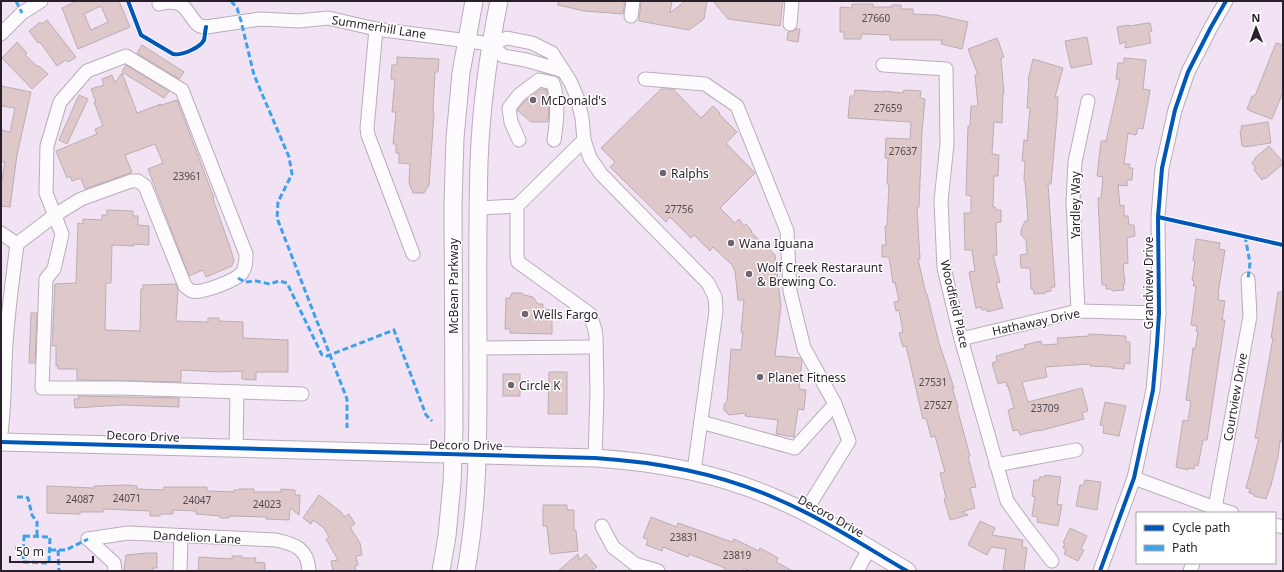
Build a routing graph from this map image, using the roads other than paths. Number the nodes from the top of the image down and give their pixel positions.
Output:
1 (41, 1) edge
2 (474, 1) edge
3 (499, 1) edge
4 (633, 1) edge
5 (792, 1) edge
6 (1226, 1) edge
7 (159, 4) dead end
8 (631, 16) dead end
9 (790, 24) dead end
10 (376, 29) junction
11 (1, 34) edge
12 (466, 40) junction
13 (491, 44) junction
14 (883, 65) dead end
15 (564, 71) junction
16 (645, 79) dead end
17 (1088, 101) dead end
18 (519, 140) dead end
19 (554, 140) dead end
20 (584, 140) junction
21 (516, 206) junction
22 (478, 208) junction
23 (55, 215) junction
24 (1, 233) edge
25 (17, 244) junction
26 (413, 254) dead end
27 (1248, 280) dead end
28 (1078, 311) junction
29 (1159, 313) junction
30 (962, 339) junction
31 (596, 347) junction
32 (478, 348) junction
33 (237, 392) junction
34 (302, 394) dead end
35 (835, 404) junction
36 (701, 422) junction
37 (1, 433) edge
38 (1, 442) edge
39 (236, 449) junction
40 (1076, 450) dead end
41 (453, 455) junction
42 (478, 455) junction
43 (595, 458) junction
44 (996, 465) junction
45 (694, 471) junction
46 (1134, 478) junction
47 (1214, 511) edge
48 (805, 512) junction
49 (602, 526) dead end
50 (181, 536) junction
51 (869, 549) junction
52 (1052, 560) dead end
53 (115, 571) edge
54 (180, 571) edge
55 (309, 571) edge
56 (441, 571) edge
57 (466, 571) edge
58 (658, 571) edge
59 (857, 571) edge
60 (907, 571) edge
61 (1100, 571) edge

1 - 11 street
2 - 12 main road, McBean Parkway
3 - 13 main road
4 - 8 street
5 - 9 street
6 - 29 street, Grandview Drive
7 - 10 street, Summerhill Lane
10 - 12 street, Summerhill Lane
10 - 26 street
12 - 13 street, Summerhill Lane
12 - 41 main road, McBean Parkway
13 - 15 street
13 - 15 street
13 - 22 main road
14 - 30 street, Woodfield Place
15 - 20 street
16 - 35 street
17 - 28 street, Yardley Way
18 - 19 street
20 - 21 street
20 - 36 street
21 - 22 street
21 - 31 street
22 - 32 main road
23 - 23 street
23 - 25 street
23 - 33 street
24 - 25 street
25 - 37 street
27 - 47 street, Courtview Drive
28 - 29 street, Hathaway Drive
28 - 30 street, Hathaway Drive
29 - 46 street, Grandview Drive
30 - 44 street, Woodfield Place
31 - 32 street
31 - 43 street
32 - 42 main road
33 - 34 street
33 - 39 street
35 - 36 street
35 - 48 street
36 - 45 street
38 - 39 main road, Decoro Drive
39 - 41 main road, Decoro Drive
40 - 44 street
41 - 42 main road, Decoro Drive
41 - 56 main road, McBean Parkway
42 - 43 main road, Decoro Drive
42 - 57 main road
43 - 45 main road, Decoro Drive
44 - 52 street, Woodfield Place
45 - 48 main road, Decoro Drive
46 - 47 street
46 - 61 street, Grandview Drive
48 - 51 main road, Decoro Drive
49 - 58 street
50 - 53 street, Dandelion Lane
50 - 54 street
50 - 55 street, Dandelion Lane
51 - 59 street
51 - 60 main road, Decoro Drive

